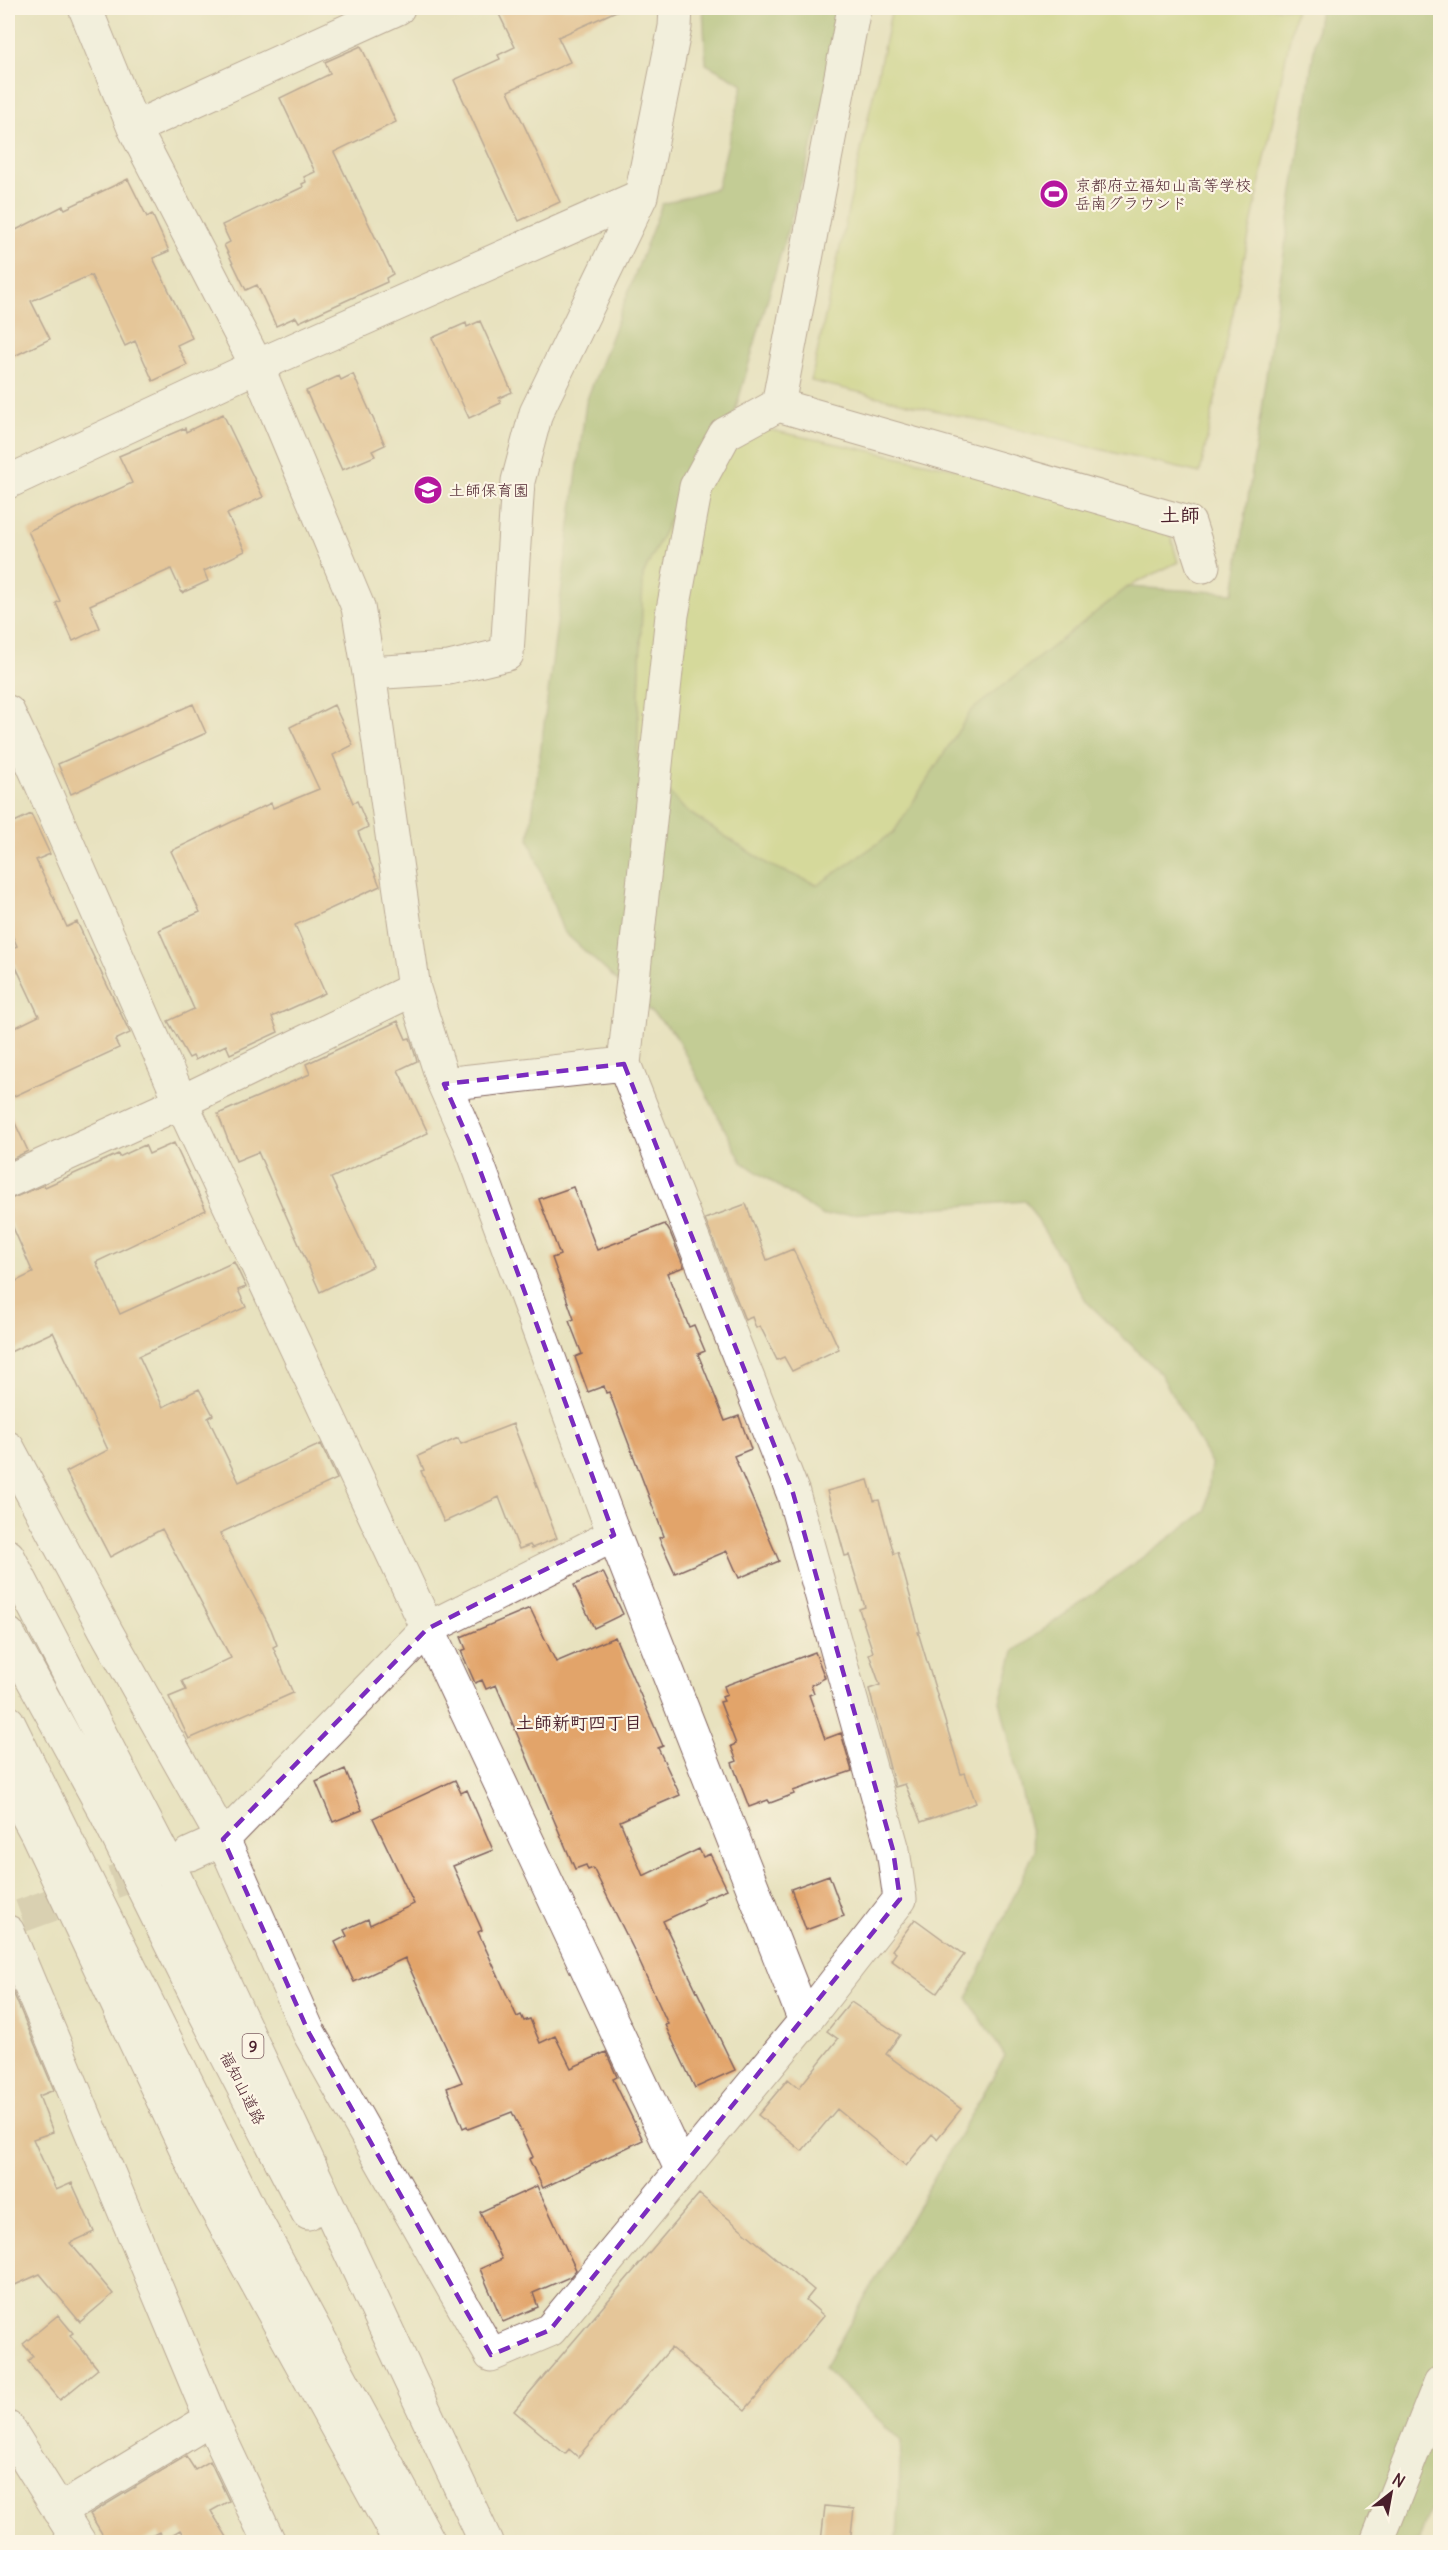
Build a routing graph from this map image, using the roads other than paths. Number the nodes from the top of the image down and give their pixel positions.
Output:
1 (85, 8) edge
2 (398, 8) edge
3 (676, 8) edge
4 (854, 8) edge
5 (134, 128) junction
6 (641, 196) junction
7 (257, 366) junction
8 (778, 405) junction
9 (8, 482) edge
10 (1203, 566) dead end
11 (369, 673) junction
12 (8, 712) edge
13 (414, 989) junction
14 (624, 1064) junction
15 (444, 1084) junction
16 (181, 1102) junction
17 (8, 1181) edge
18 (8, 1448) edge
19 (614, 1535) junction
20 (8, 1556) edge
21 (427, 1629) junction
22 (9, 1638) edge
23 (8, 1722) edge
24 (8, 1780) edge
25 (223, 1839) junction
26 (190, 1854) tunnel mouth
27 (12, 1923) edge
28 (805, 2021) junction
29 (682, 2171) junction
30 (1440, 2383) edge
31 (211, 2419) junction
32 (8, 2428) edge
33 (58, 2511) junction
34 (79, 2542) edge
35 (269, 2542) edge
36 (400, 2542) edge
37 (429, 2542) edge
38 (480, 2542) edge
39 (486, 2542) edge
40 (1377, 2542) edge

1 - 5 main road
2 - 5 main road
3 - 6 main road
4 - 8 main road
5 - 7 main road
6 - 7 main road
6 - 11 main road
7 - 9 main road
7 - 11 main road
8 - 10 main road
8 - 14 main road
11 - 13 main road
12 - 16 main road
13 - 15 main road
13 - 16 main road
14 - 15 main road
14 - 28 main road
15 - 19 main road
16 - 17 main road
16 - 21 main road
18 - 25 main road
19 - 21 main road
19 - 28 main road
20 - 39 main road, 9
21 - 25 main road
21 - 29 main road
22 - 38 main road, 福知山道路 / 9
23 - 37 main road
24 - 36 main road
25 - 26 main road
25 - 29 main road
27 - 31 main road
28 - 29 main road
30 - 40 main road
31 - 33 main road
31 - 35 main road
32 - 33 main road
33 - 34 main road

